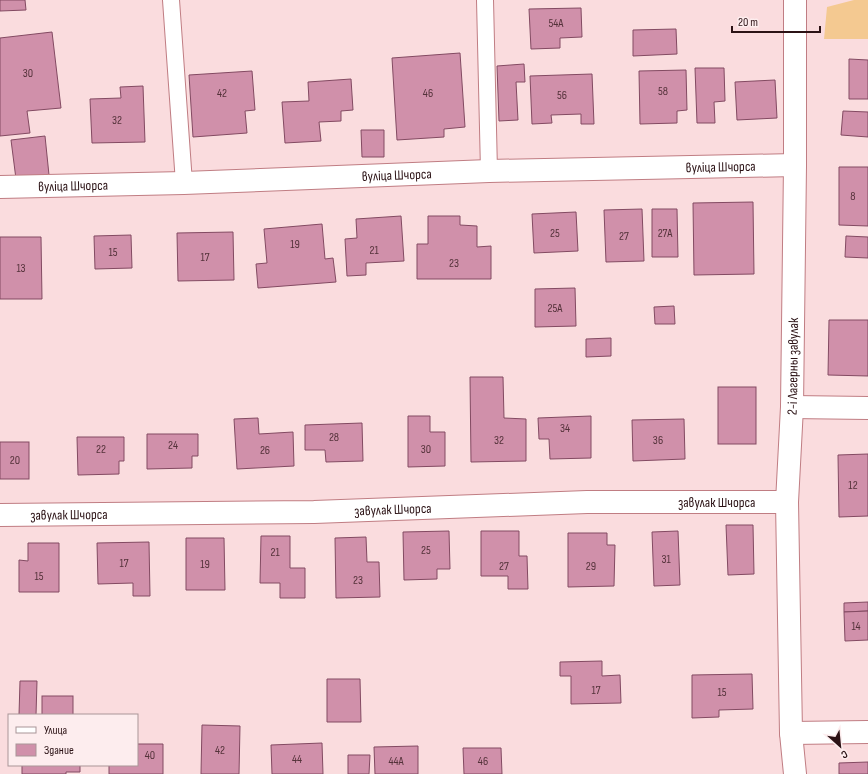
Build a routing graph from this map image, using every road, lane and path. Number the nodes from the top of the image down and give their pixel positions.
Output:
1 (171, 0) edge
2 (485, 0) edge
3 (795, 0) edge
4 (795, 165) junction
5 (489, 172) junction
6 (184, 183) junction
7 (0, 187) edge
8 (792, 407) junction
9 (868, 408) edge
10 (787, 502) junction
11 (0, 514) edge
12 (868, 732) edge
13 (791, 733) junction
14 (795, 774) edge

1 - 6 lane
2 - 5 lane
3 - 4 street, 2-і Лагерны завулак
4 - 5 street, вуліца Шчорса
4 - 8 street, 2-і Лагерны завулак
5 - 6 street, вуліца Шчорса
6 - 7 street, вуліца Шчорса
8 - 9 street
8 - 10 street, 2-і Лагерны завулак
10 - 11 street, завулак Шчорса
10 - 13 street, 2-і Лагерны завулак
12 - 13 street
13 - 14 street, 2-і Лагерны завулак

